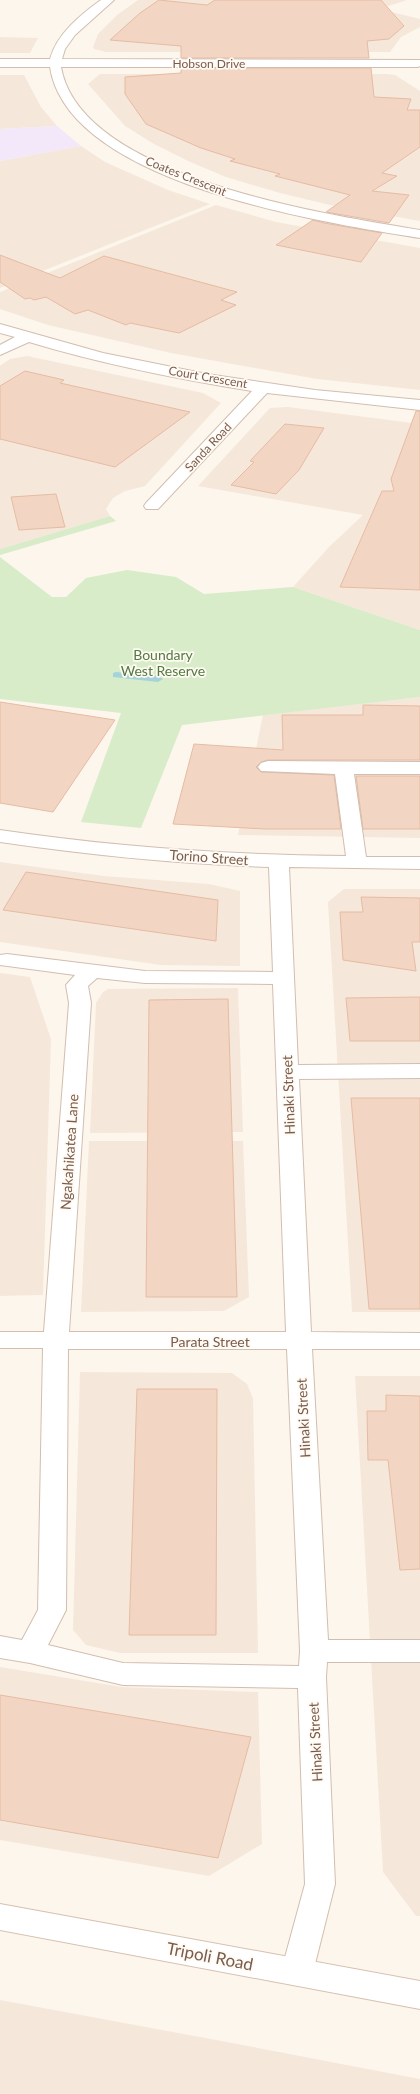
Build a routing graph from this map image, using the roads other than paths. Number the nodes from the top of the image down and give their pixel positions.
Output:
1 (108, 0) edge
2 (418, 61) edge
3 (0, 64) edge
4 (56, 64) junction
5 (420, 234) edge
6 (0, 328) edge
7 (27, 337) junction
8 (0, 351) edge
9 (264, 387) junction
10 (420, 405) edge
11 (152, 506) dead end
12 (268, 767) dead end
13 (344, 768) junction
14 (420, 768) edge
15 (7, 837) edge
16 (279, 862) junction
17 (356, 863) junction
18 (420, 863) edge
19 (7, 960) dead end
20 (92, 971) junction
21 (283, 978) junction
22 (420, 1071) edge
23 (288, 1072) junction
24 (0, 1340) edge
25 (56, 1340) junction
26 (299, 1341) junction
27 (420, 1341) edge
28 (0, 1647) edge
29 (420, 1651) edge
30 (30, 1652) junction
31 (313, 1664) junction
32 (0, 1917) edge
33 (297, 1972) junction
34 (420, 1995) edge

1 - 4 street
2 - 4 street, Hobson Drive
3 - 4 street, Hobson Drive
4 - 5 street, Coates Crescent
6 - 7 street, Court Crescent
7 - 8 street
7 - 9 street, Court Crescent
9 - 10 street, Court Crescent
9 - 11 street, Sanda Road
12 - 13 street
13 - 14 street
13 - 17 street
15 - 16 street, Torino Street
16 - 17 street, Torino Street
16 - 21 street, Hinaki Street
17 - 18 street, Torino Street
19 - 20 street
20 - 21 street
20 - 25 street, Ngakahikatea Lane
21 - 23 street, Hinaki Street
22 - 23 street
23 - 26 street, Hinaki Street
24 - 25 street, Parata Street
25 - 26 street, Parata Street
25 - 30 street
26 - 27 street, Parata Street
26 - 31 street, Hinaki Street
28 - 30 street
29 - 31 street
30 - 31 street
31 - 33 street, Hinaki Street
32 - 33 street, Tripoli Road
33 - 34 street, Tripoli Road

